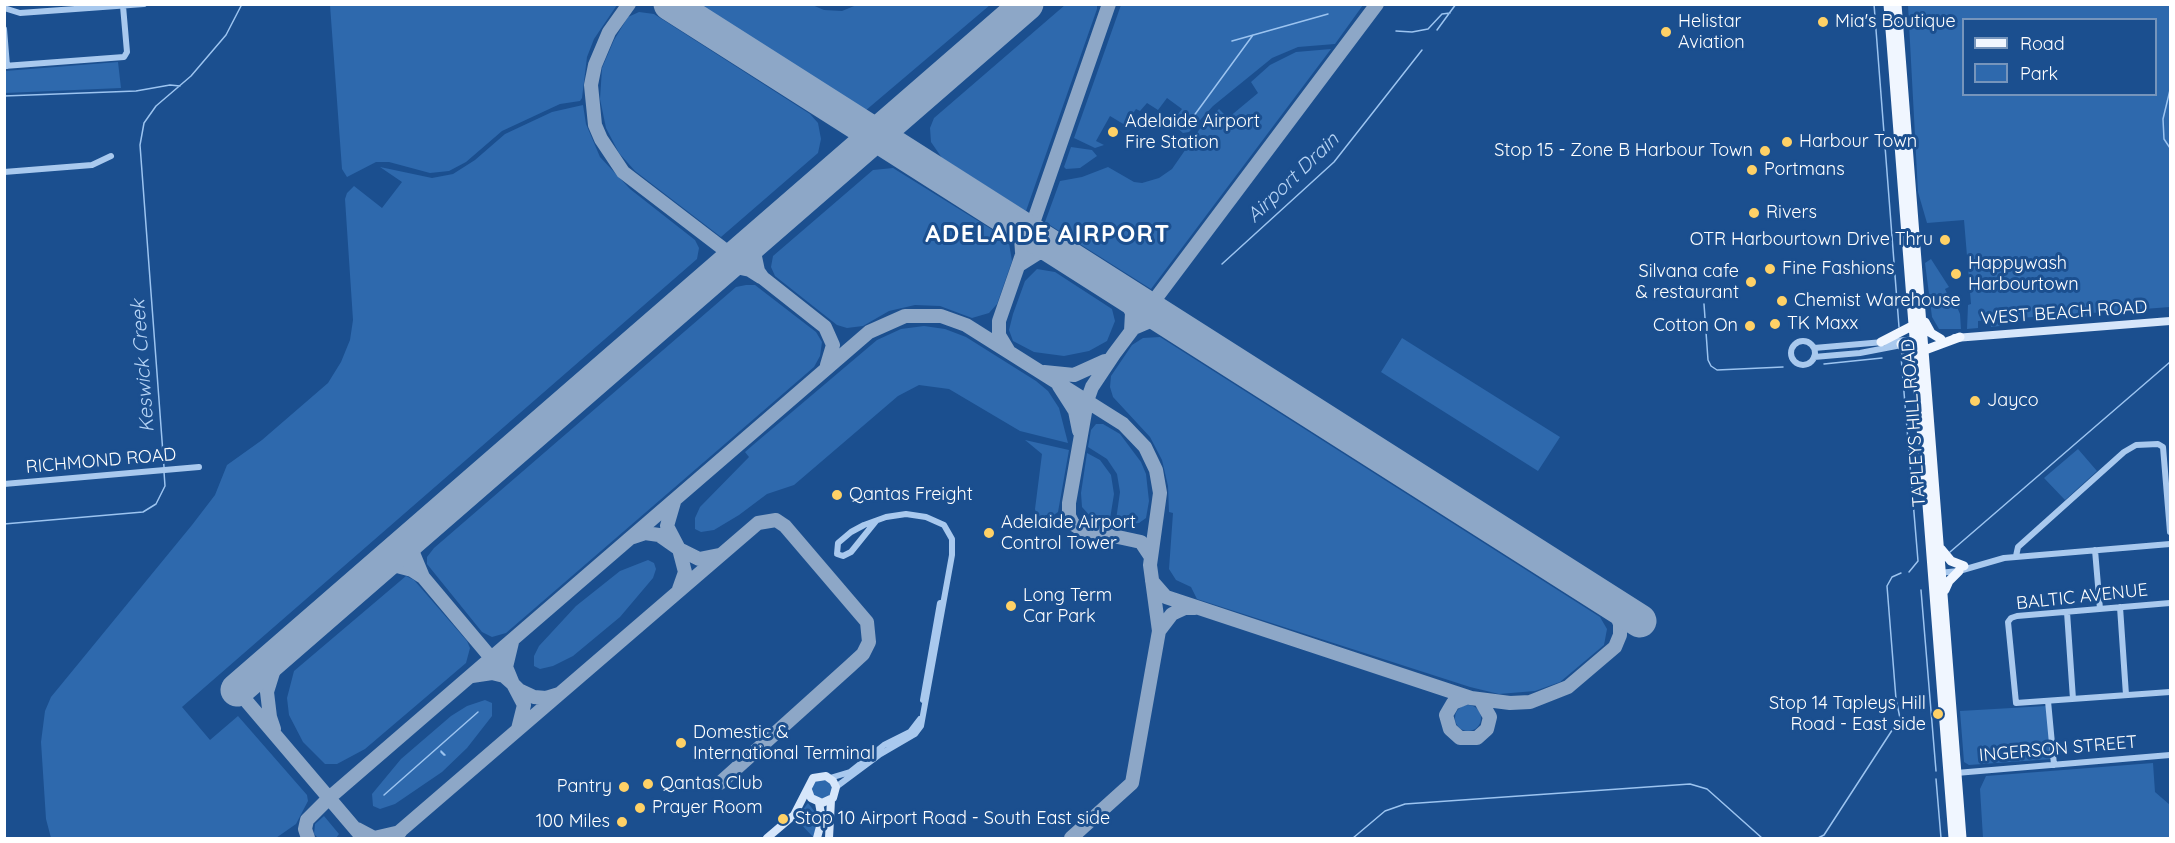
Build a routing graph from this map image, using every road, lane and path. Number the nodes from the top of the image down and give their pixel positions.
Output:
1 (37, 4) edge
2 (144, 4) edge
3 (1888, 4) edge
4 (1897, 4) edge
5 (123, 6) junction
6 (89, 7) edge
7 (6, 9) edge
8 (38, 12) junction
9 (4, 18) edge
10 (4, 29) edge
11 (6, 66) edge
12 (111, 156) dead end
13 (4, 172) edge
14 (1922, 317) junction
15 (2170, 321) edge
16 (1912, 326) junction
17 (1960, 337) junction
18 (1941, 339) junction
19 (1913, 341) junction
20 (1881, 342) junction
21 (1901, 344) junction
22 (1925, 345) junction
23 (1814, 348) junction
24 (1814, 357) junction
25 (1917, 378) junction
26 (199, 467) dead end
27 (4, 484) edge
28 (876, 521) junction
29 (2170, 523) edge
30 (2170, 532) edge
31 (2170, 542) edge
32 (1940, 547) junction
33 (2095, 550) junction
34 (2016, 556) junction
35 (1962, 568) junction
36 (1942, 571) junction
37 (1932, 573) junction
38 (945, 589) junction
39 (1944, 596) junction
40 (2170, 603) edge
41 (2120, 608) junction
42 (2100, 609) junction
43 (2067, 612) junction
44 (2170, 692) edge
45 (2126, 695) junction
46 (2073, 699) junction
47 (2048, 702) junction
48 (2170, 755) edge
49 (2054, 765) junction
50 (1958, 772) junction
51 (1947, 774) junction
52 (830, 778) junction
53 (836, 788) junction
54 (808, 790) junction
55 (831, 800) junction
56 (819, 803) junction
57 (767, 838) edge
58 (817, 838) edge
59 (829, 838) edge
60 (1953, 838) edge
61 (1962, 838) edge

1 - 8 street
2 - 5 street
3 - 16 main road, TAPLEYS HILL ROAD
4 - 14 main road, TAPLEYS HILL ROAD
5 - 6 street
5 - 11 street
6 - 8 street
7 - 8 street
7 - 9 street
10 - 11 street
12 - 13 street
14 - 18 main road
14 - 22 main road, TAPLEYS HILL ROAD
15 - 17 street, WEST BEACH ROAD
16 - 19 main road, TAPLEYS HILL ROAD
16 - 20 main road
17 - 18 street, WEST BEACH ROAD
17 - 22 main road
18 - 22 street, WEST BEACH ROAD
19 - 20 street
19 - 21 street
19 - 22 street
19 - 25 main road, TAPLEYS HILL ROAD
20 - 23 street
21 - 24 street
21 - 25 main road
22 - 32 main road, TAPLEYS HILL ROAD
23 - 24 street
23 - 24 street
25 - 37 main road, TAPLEYS HILL ROAD
26 - 27 street, RICHMOND ROAD
28 - 28 street
28 - 38 street
29 - 30 street
29 - 34 street
31 - 33 street
32 - 35 main road
32 - 36 main road, TAPLEYS HILL ROAD
33 - 34 street
33 - 42 street
34 - 35 street
35 - 36 street
35 - 39 main road
36 - 37 street
36 - 39 main road, TAPLEYS HILL ROAD
37 - 51 main road, TAPLEYS HILL ROAD
38 - 52 street
38 - 53 street
39 - 50 main road, TAPLEYS HILL ROAD
40 - 41 street, BALTIC AVENUE
41 - 42 street, BALTIC AVENUE
41 - 45 street
42 - 43 street, BALTIC AVENUE
43 - 46 street
43 - 47 street, BALTIC AVENUE
44 - 45 street
45 - 46 street
46 - 47 street
47 - 49 street
48 - 49 street, INGERSON STREET
49 - 50 street, INGERSON STREET
50 - 51 street, INGERSON STREET
50 - 61 main road, TAPLEYS HILL ROAD
51 - 60 main road, TAPLEYS HILL ROAD
52 - 53 street
52 - 54 street
53 - 55 street
54 - 56 street
54 - 57 street
55 - 56 street
55 - 59 street
56 - 58 street

